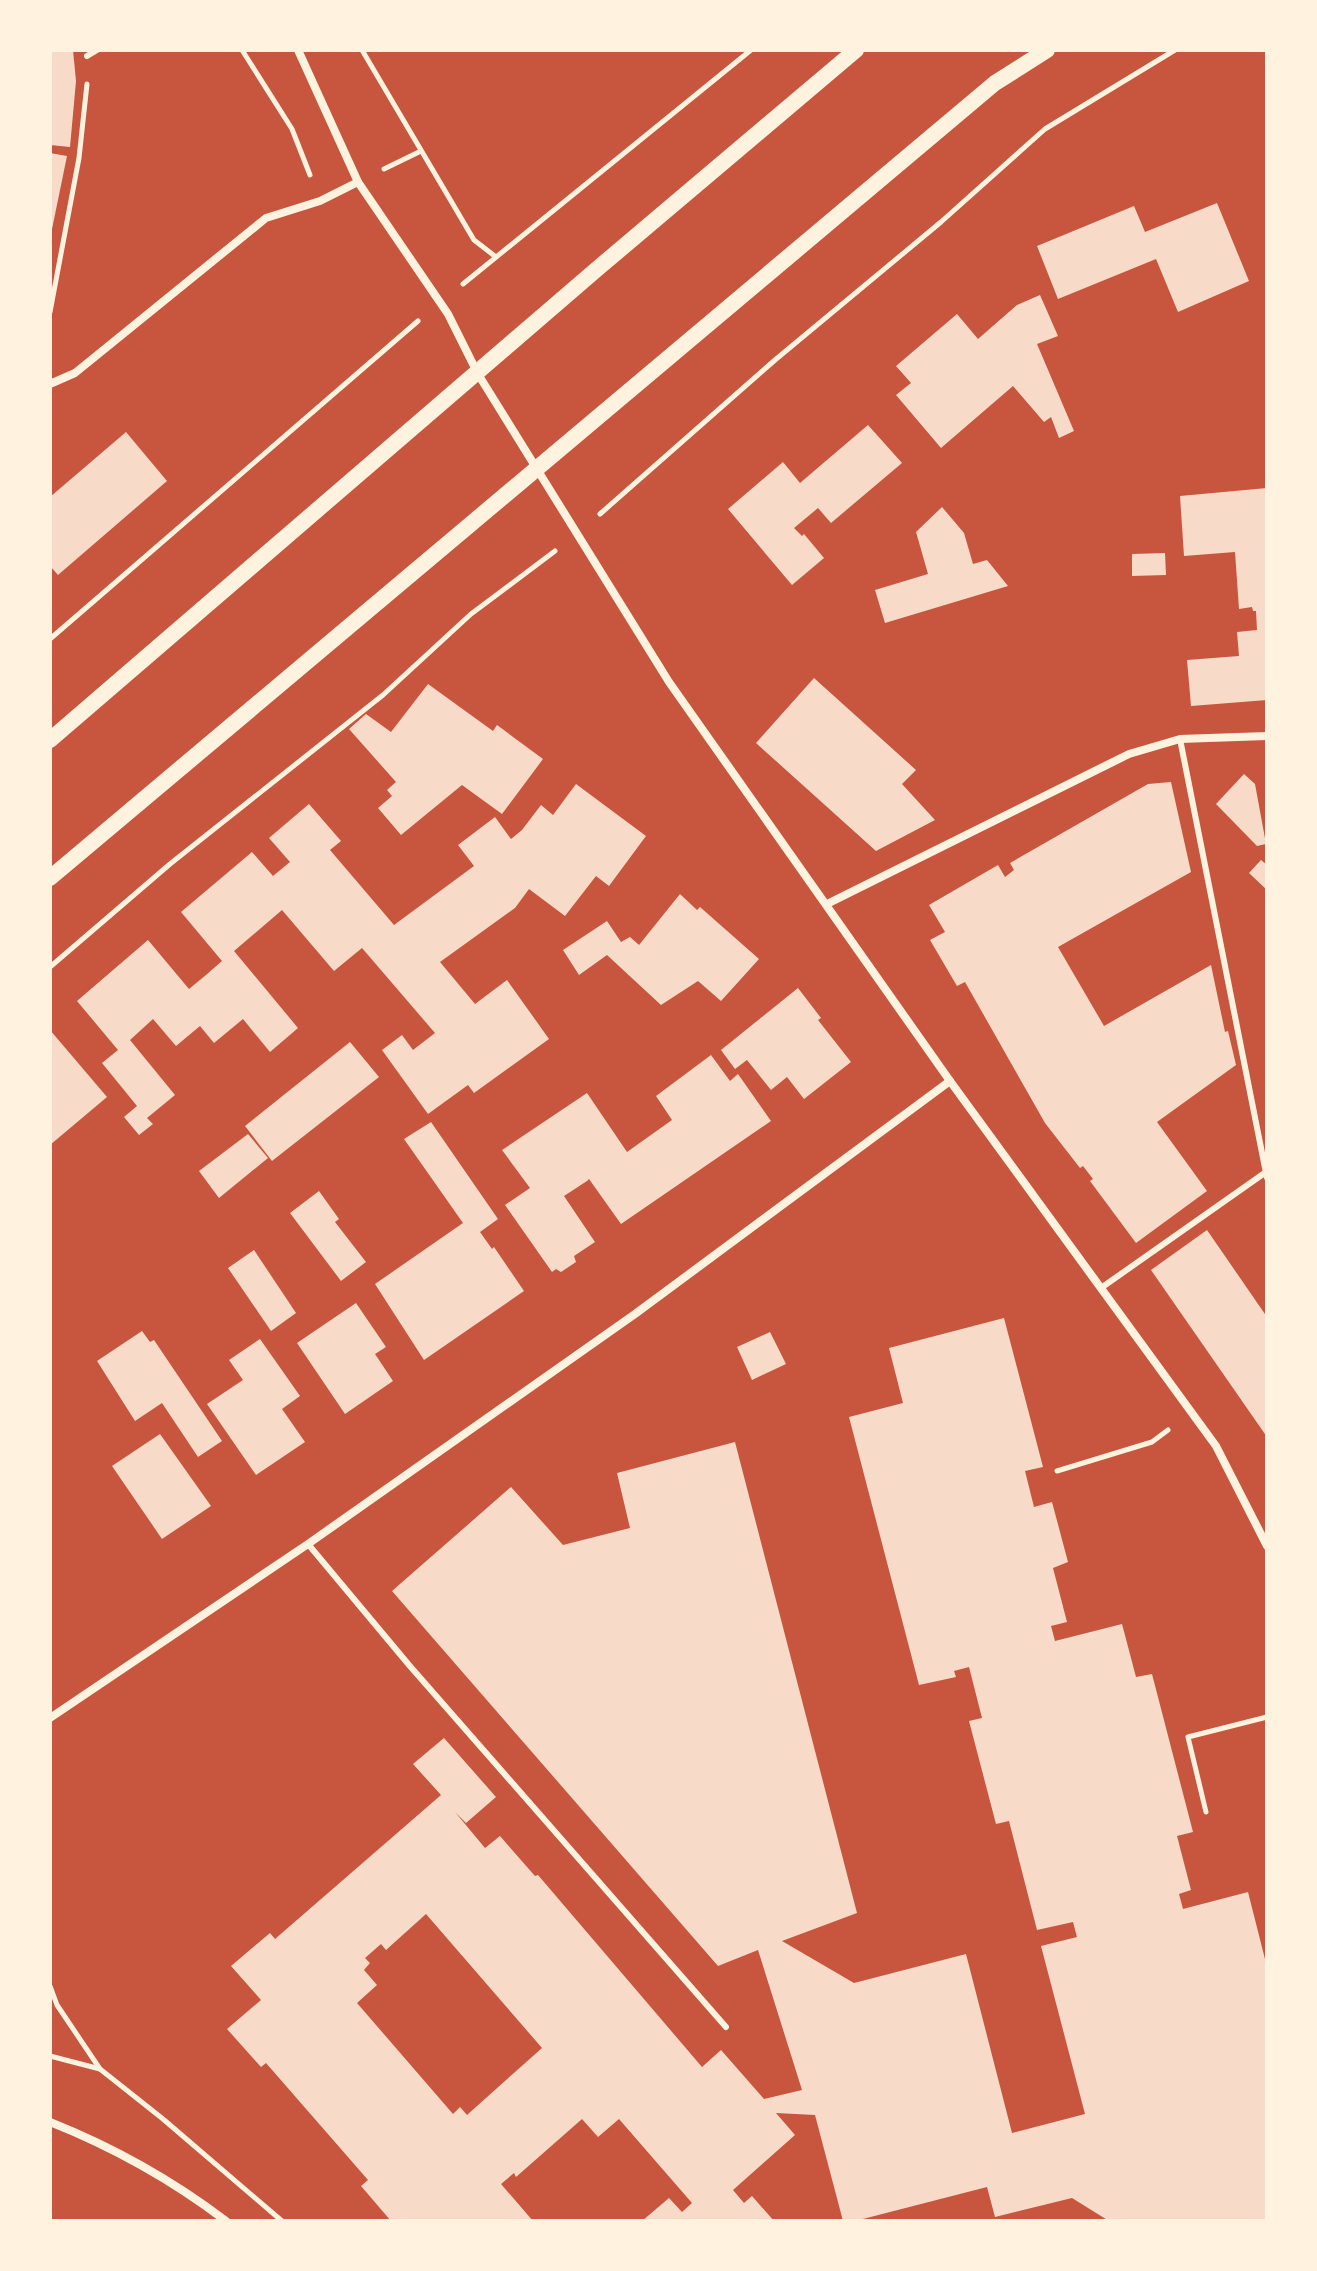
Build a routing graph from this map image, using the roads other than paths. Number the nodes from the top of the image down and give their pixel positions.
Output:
1 (97, 50) edge
2 (298, 50) edge
3 (856, 50) edge
4 (1047, 50) edge
5 (87, 56) road end
6 (358, 182) junction
7 (478, 374) junction
8 (50, 384) edge
9 (537, 470) junction
10 (1267, 736) edge
11 (1180, 739) junction
12 (50, 740) edge
13 (50, 878) edge
14 (827, 904) junction
15 (950, 1081) junction
16 (1266, 1175) edge
17 (1101, 1288) junction
18 (308, 1544) junction
19 (1267, 1546) edge
20 (50, 1718) edge
21 (726, 2027) dead end
22 (50, 2122) edge
23 (226, 2221) edge

1 - 5 lane
2 - 6 street
3 - 7 main road
4 - 9 main road
6 - 7 street
6 - 8 street
7 - 9 street
7 - 12 main road
9 - 13 main road
9 - 14 street
10 - 11 street
11 - 14 street
11 - 16 lane
14 - 15 street
15 - 17 street
15 - 18 street
16 - 17 lane
17 - 19 street
18 - 20 street
18 - 21 lane
22 - 23 street

